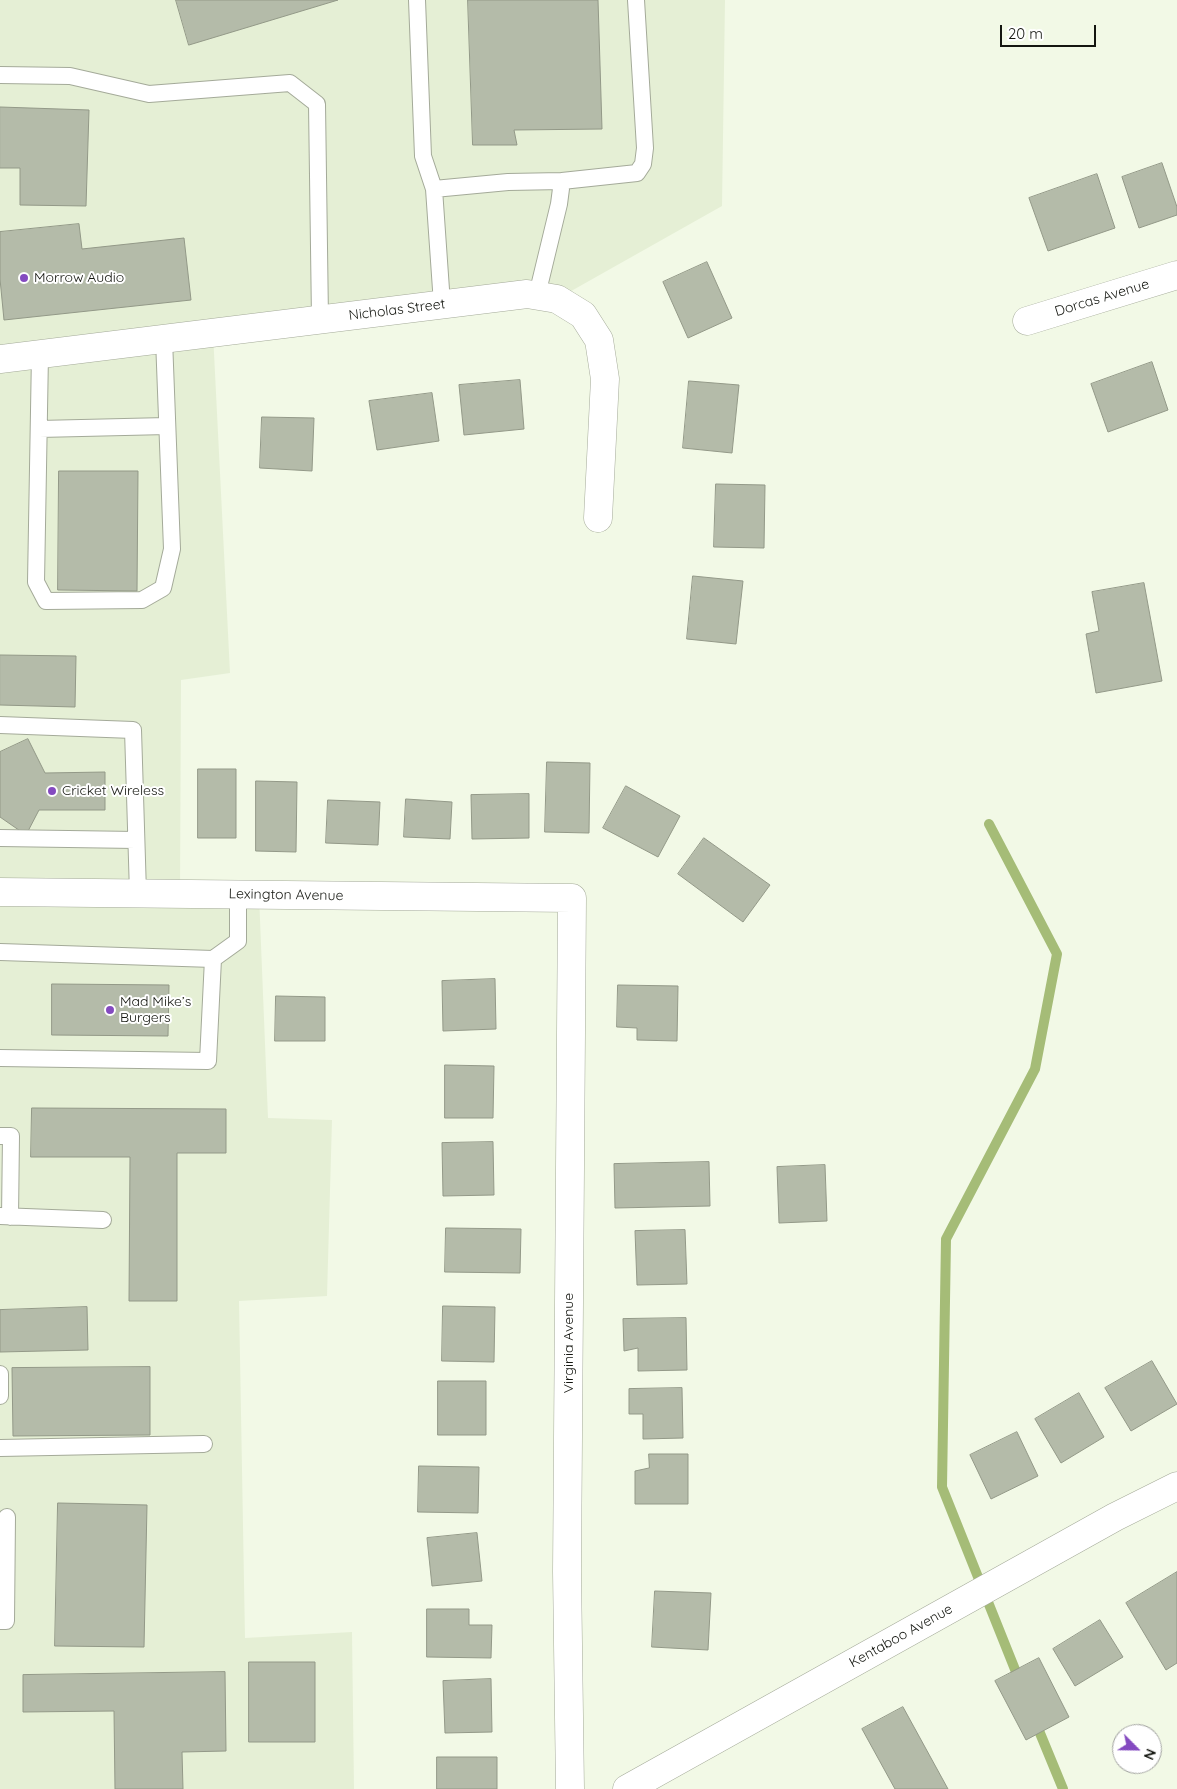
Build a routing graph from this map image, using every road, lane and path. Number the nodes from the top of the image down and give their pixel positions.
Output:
1 (417, 0) edge
2 (636, 0) edge
3 (0, 75) edge
4 (562, 181) junction
5 (434, 189) junction
6 (1177, 275) edge
7 (537, 295) junction
8 (442, 304) junction
9 (320, 319) junction
10 (1027, 321) dead end
11 (164, 339) junction
12 (40, 354) junction
13 (0, 359) edge
14 (168, 426) junction
15 (39, 429) junction
16 (598, 518) dead end
17 (0, 725) edge
18 (0, 838) edge
19 (136, 840) junction
20 (0, 892) edge
21 (138, 893) junction
22 (238, 894) junction
23 (572, 898) joint
24 (0, 952) edge
25 (213, 960) junction
26 (0, 1058) edge
27 (0, 1136) edge
28 (5, 1216) edge
29 (103, 1220) dead end
30 (0, 1374) edge
31 (0, 1396) edge
32 (204, 1444) dead end
33 (0, 1448) edge
34 (1177, 1486) edge
35 (7, 1517) dead end
36 (0, 1621) edge
37 (570, 1789) edge
38 (627, 1789) edge

1 - 5 lane
2 - 4 lane
3 - 9 lane
4 - 5 lane
4 - 7 lane
5 - 8 lane
6 - 10 street, Dorcas Avenue
7 - 8 street, Nicholas Street
7 - 16 street, Nicholas Street
8 - 9 street, Nicholas Street
9 - 11 street, Nicholas Street
11 - 12 street, Nicholas Street
11 - 14 lane
12 - 13 street, Nicholas Street
12 - 15 lane
14 - 15 lane
14 - 15 lane
17 - 19 lane
18 - 19 lane
19 - 21 lane
20 - 21 street, Lexington Avenue
21 - 22 street, Lexington Avenue
22 - 23 street, Lexington Avenue
22 - 25 lane
23 - 37 street, Virginia Avenue
24 - 25 lane
25 - 26 lane
27 - 28 lane
28 - 29 lane
30 - 31 lane
32 - 33 lane
34 - 38 street, Kentaboo Avenue
35 - 36 lane

